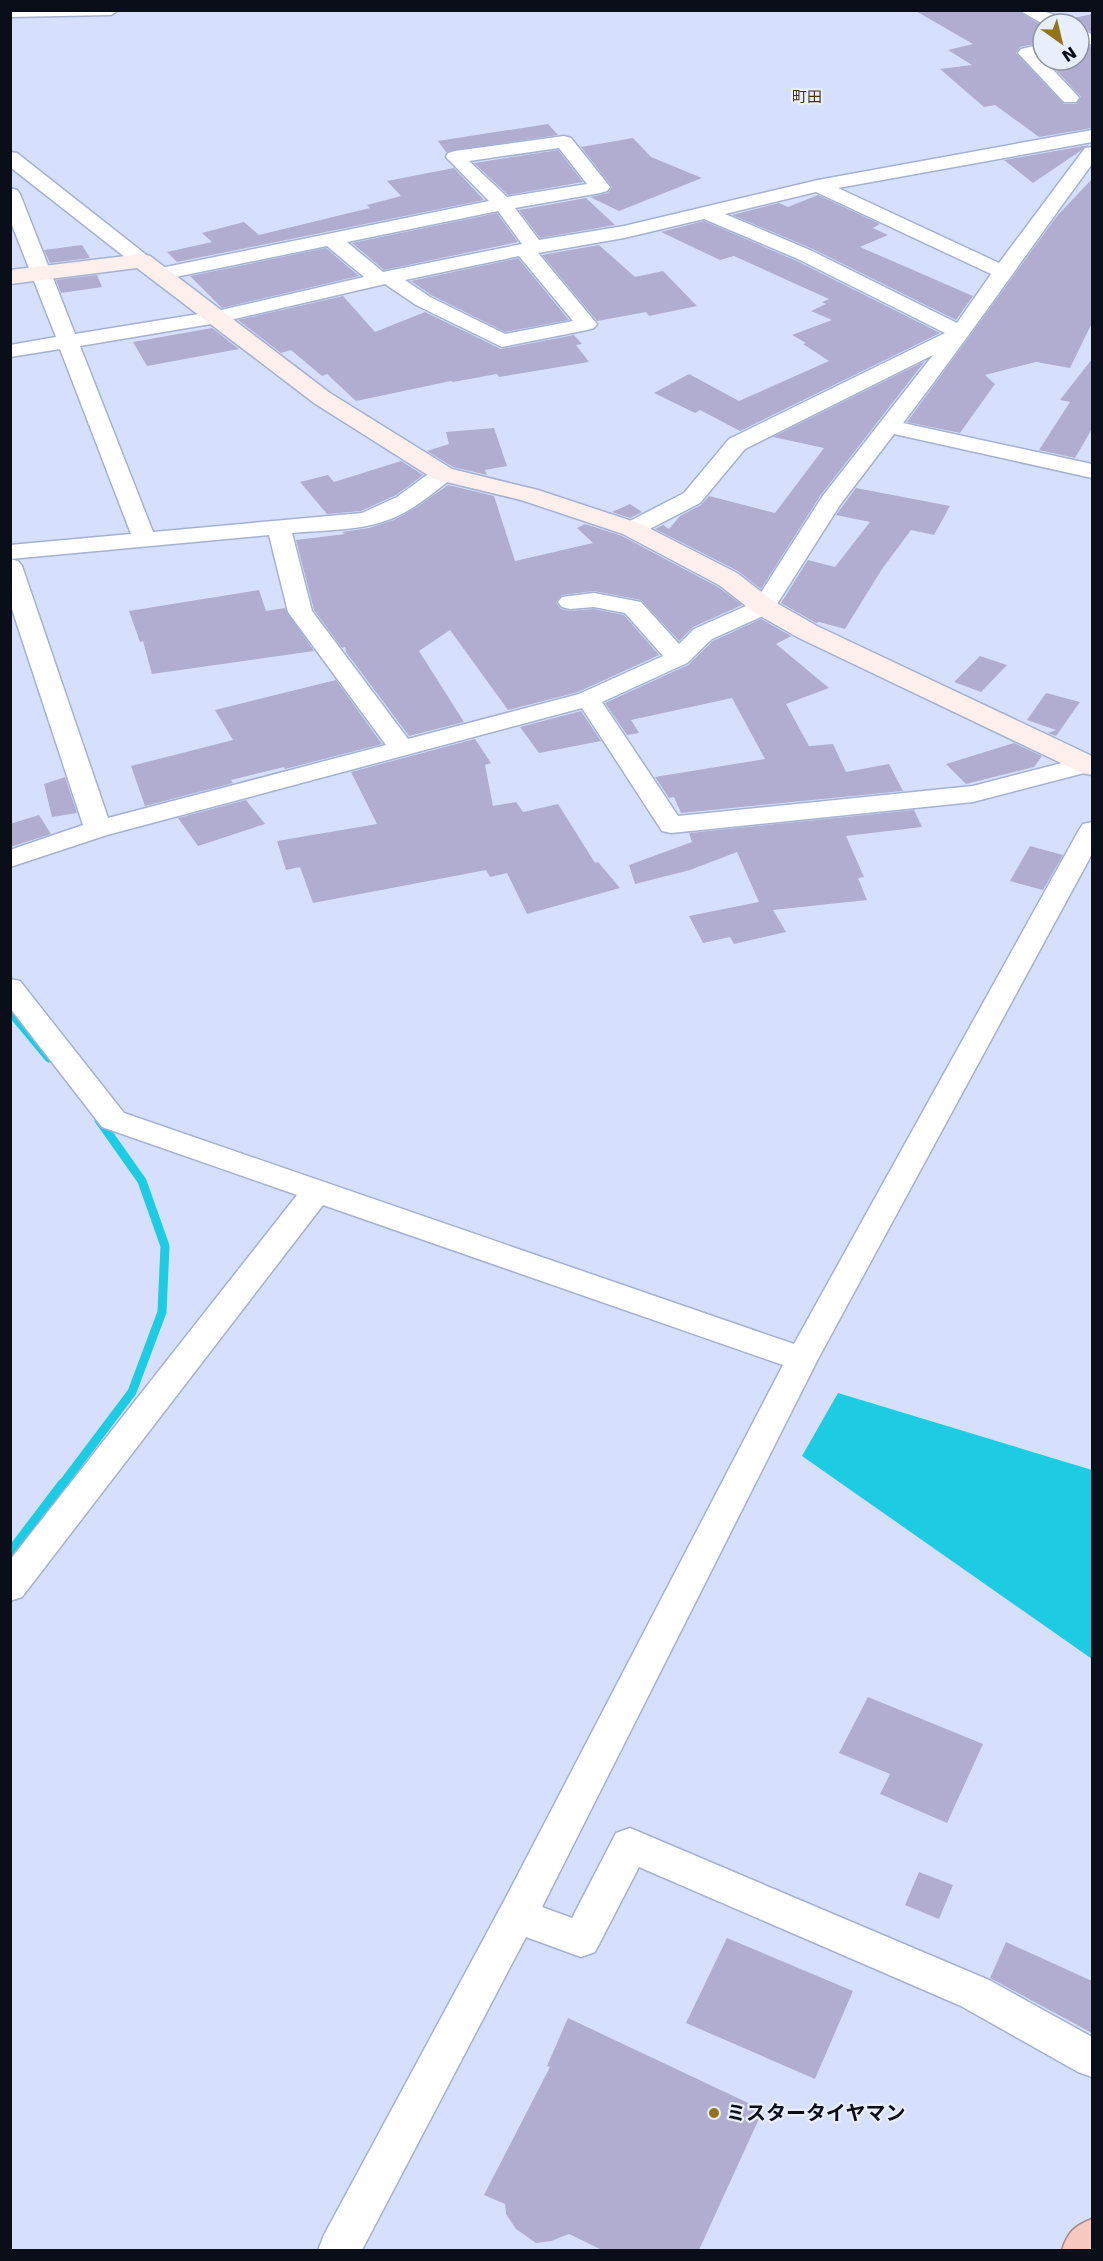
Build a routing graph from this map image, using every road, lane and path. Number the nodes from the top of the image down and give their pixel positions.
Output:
1 (111, 10) edge
2 (10, 12) edge
3 (1043, 72) edge
4 (1092, 95) edge
5 (1078, 115) edge
6 (1092, 136) edge
7 (1092, 152) edge
8 (10, 157) edge
9 (818, 186) junction
10 (10, 194) edge
11 (503, 204) junction
12 (706, 213) junction
13 (331, 240) junction
14 (529, 248) junction
15 (142, 261) junction
16 (1002, 272) junction
17 (41, 273) junction
18 (161, 274) junction
19 (10, 277) edge
20 (384, 278) junction
21 (217, 317) junction
22 (961, 333) junction
23 (69, 341) junction
24 (10, 351) edge
25 (888, 426) junction
26 (1092, 471) edge
27 (443, 474) junction
28 (279, 528) junction
29 (632, 530) junction
30 (146, 540) junction
31 (10, 552) edge
32 (10, 566) edge
33 (570, 602) dead end
34 (764, 607) junction
35 (678, 658) junction
36 (588, 699) junction
37 (401, 747) junction
38 (1089, 766) edge
39 (98, 830) junction
40 (1092, 830) edge
41 (10, 859) edge
42 (10, 988) edge
43 (317, 1191) junction
44 (802, 1359) junction
45 (10, 1587) edge
46 (517, 1916) junction
47 (1092, 2058) edge
48 (1092, 2242) edge
49 (339, 2250) edge
50 (1085, 2250) edge

1 - 2 street
3 - 5 street
4 - 5 street
6 - 9 street
7 - 16 street
8 - 15 street
9 - 12 street
9 - 16 street
10 - 17 street
11 - 11 street
11 - 13 street
11 - 14 street
12 - 14 street
12 - 22 street
13 - 18 street
13 - 20 street
14 - 20 street
14 - 20 street
15 - 17 street
15 - 18 street
16 - 22 street
17 - 19 street
17 - 23 street
18 - 21 street
20 - 21 street
21 - 23 street
21 - 27 street
22 - 25 street
22 - 29 street
23 - 24 street
23 - 30 street
25 - 26 street
25 - 34 street
27 - 28 street
27 - 29 street
28 - 30 street
28 - 37 street
29 - 34 street
30 - 31 street
32 - 39 street
33 - 35 street
34 - 35 street
34 - 38 street
35 - 36 street
36 - 37 street
36 - 38 street
37 - 39 street
39 - 41 street
40 - 44 street
42 - 43 street
43 - 44 street
43 - 45 street
44 - 46 street
46 - 47 street
46 - 49 street
48 - 50 highway

